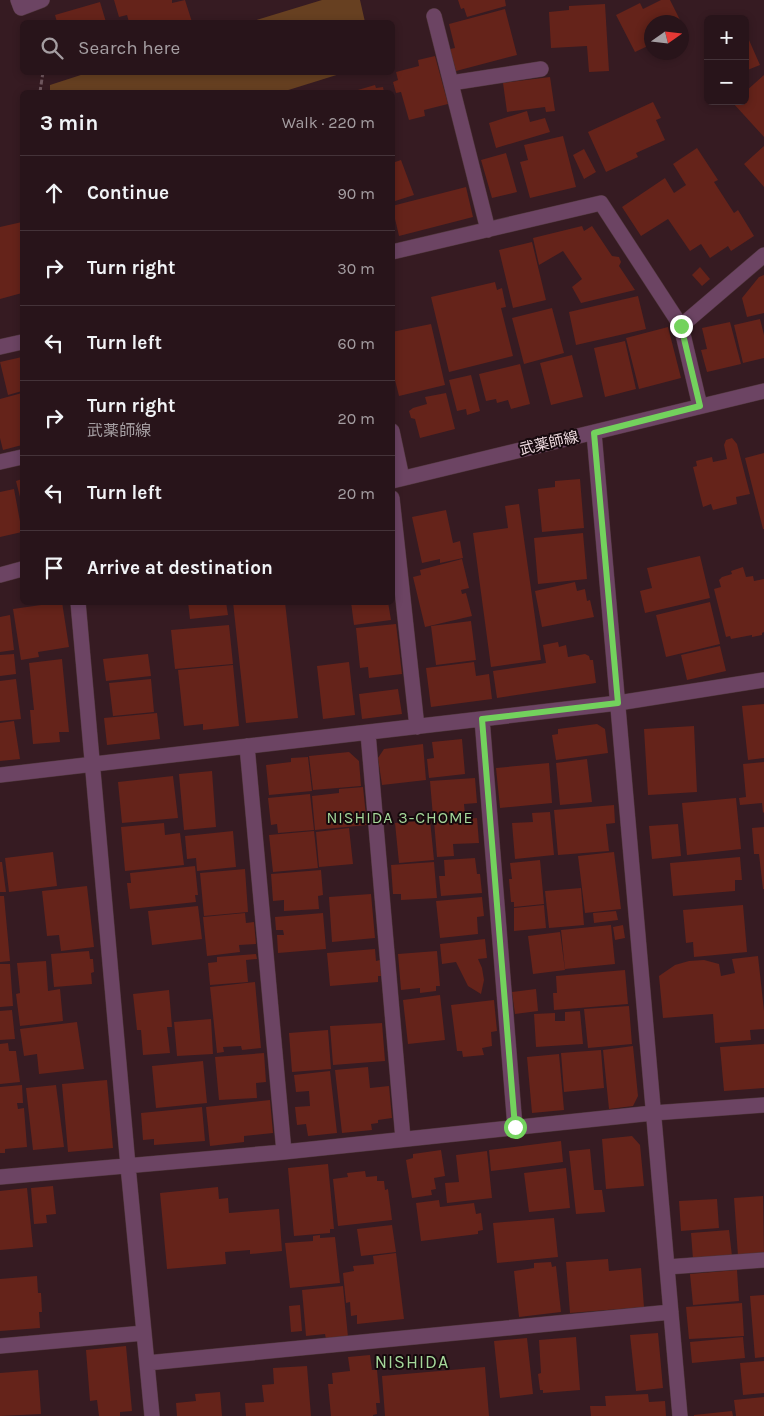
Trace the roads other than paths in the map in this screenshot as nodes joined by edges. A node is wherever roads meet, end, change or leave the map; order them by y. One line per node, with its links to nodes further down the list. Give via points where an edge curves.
1 (18, 0): 2 (street, via 21,8)
2 (42, 0)
3 (434, 16): 5 (street)
4 (541, 69): 5 (street)
5 (451, 83): 6 (street)
6 (488, 230): 7 (street); 9 (street, via 601,203)
7 (395, 251)
8 (764, 255): 9 (street)
9 (681, 326): 13 (street)
10 (20, 342): 11 (street)
11 (0, 347)
12 (764, 391): 13 (street, 武薬師線)
13 (700, 406): 14 (street, 武薬師線)
14 (594, 433): 18 (street, 武薬師線); 24 (street)
15 (20, 457): 17 (street)
16 (395, 460): 18 (street)
17 (0, 462)
18 (397, 479)
19 (395, 525): 26 (street)
20 (20, 570): 21 (street)
21 (0, 575)
22 (78, 605): 29 (street)
23 (764, 680): 24 (street)
24 (618, 703): 25 (street); 32 (street)
25 (482, 719): 26 (street); 33 (street)
26 (417, 727): 27 (street)
27 (368, 733): 28 (street); 34 (street)
28 (247, 746): 29 (street); 35 (street)
29 (91, 764): 30 (street); 36 (street)
30 (0, 775)
31 (764, 1104): 32 (street)
32 (653, 1113): 33 (street); 39 (street)
33 (515, 1127): 34 (street)
34 (403, 1139): 35 (street)
35 (284, 1152): 36 (street)
36 (128, 1166): 37 (street); 41 (street)
37 (0, 1177)
38 (764, 1260): 39 (street)
39 (667, 1268): 40 (street)
40 (671, 1312): 43 (street); 45 (street)
41 (144, 1333): 42 (street); 43 (street)
42 (0, 1346)
43 (146, 1363): 44 (street)
44 (152, 1416)
45 (680, 1416)

